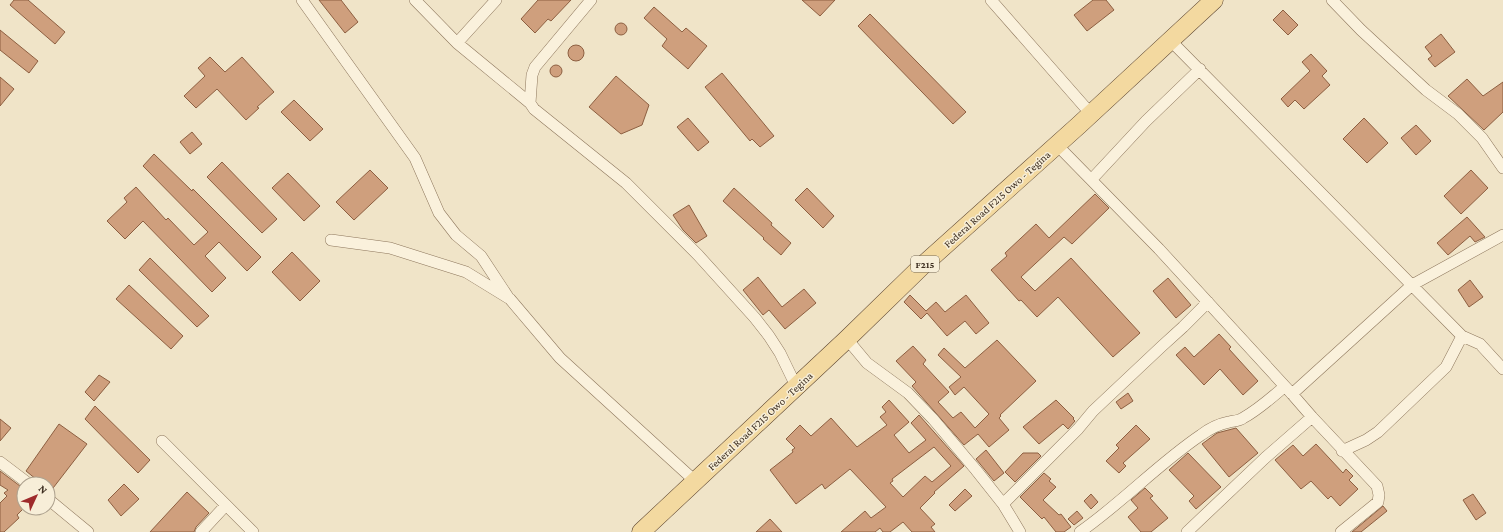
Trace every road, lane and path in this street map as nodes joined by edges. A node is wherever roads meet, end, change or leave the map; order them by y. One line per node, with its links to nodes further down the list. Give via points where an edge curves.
1 (302, 0): 19 (street, via 415,158 439,213 456,235 481,256)
2 (415, 0): 9 (street)
3 (496, 0): 9 (street)
4 (591, 0): 11 (street, via 535,67)
5 (991, 0): 12 (street)
6 (1214, 0): 8 (main road, Federal Road F215 Owo - Tegina / F215)
7 (1332, 0): 14 (street, via 1421,85 1458,114 1482,138)
8 (1170, 40): 10 (street); 12 (main road, Federal Road F215 Owo - Tegina / F215)
9 (457, 43): 11 (street)
10 (1200, 70): 15 (street, via 1146,121); 18 (street)
11 (530, 103): 24 (street, via 534,109 626,183 698,255 769,336)
12 (1091, 114): 13 (main road, Federal Road F215 Owo - Tegina / F215)
13 (1057, 145): 15 (street); 22 (main road, Federal Road F215 Owo - Tegina / F215, via 922,266)
14 (1503, 168)
15 (1092, 179): 20 (street)
16 (1503, 235): 18 (street)
17 (332, 240): 19 (street, via 390,248 466,272)
18 (1412, 285): 21 (street); 25 (street)
19 (510, 299): 31 (street, via 560,358)
20 (1208, 302): 25 (street); 32 (street, via 1093,411)
21 (1462, 336): 23 (street, via 1480,344); 28 (street, via 1446,366 1378,432)
22 (847, 339): 24 (main road, Federal Road F215 Owo - Tegina / F215); 32 (street, via 867,363 908,393 928,414)
23 (1503, 370)
24 (796, 386): 31 (main road, Federal Road F215 Owo - Tegina / F215)
25 (1288, 390): 26 (street); 40 (street, via 1243,419 1212,428 1158,467 1116,505)
26 (1312, 417): 28 (street); 41 (street)
27 (162, 441): 33 (street)
28 (1342, 451): 42 (street, via 1377,486 1379,495 1378,502)
29 (0, 462): 30 (street)
30 (18, 476)
31 (695, 481): 38 (main road, Federal Road F215 Owo - Tegina / F215)
32 (1003, 504): 39 (street)
33 (226, 505): 36 (street); 37 (street)
34 (56, 506): 35 (street)
35 (88, 532)
36 (201, 532)
37 (253, 532)
38 (641, 532)
39 (1020, 532)
40 (1080, 532)
41 (1188, 532)
42 (1342, 532)

